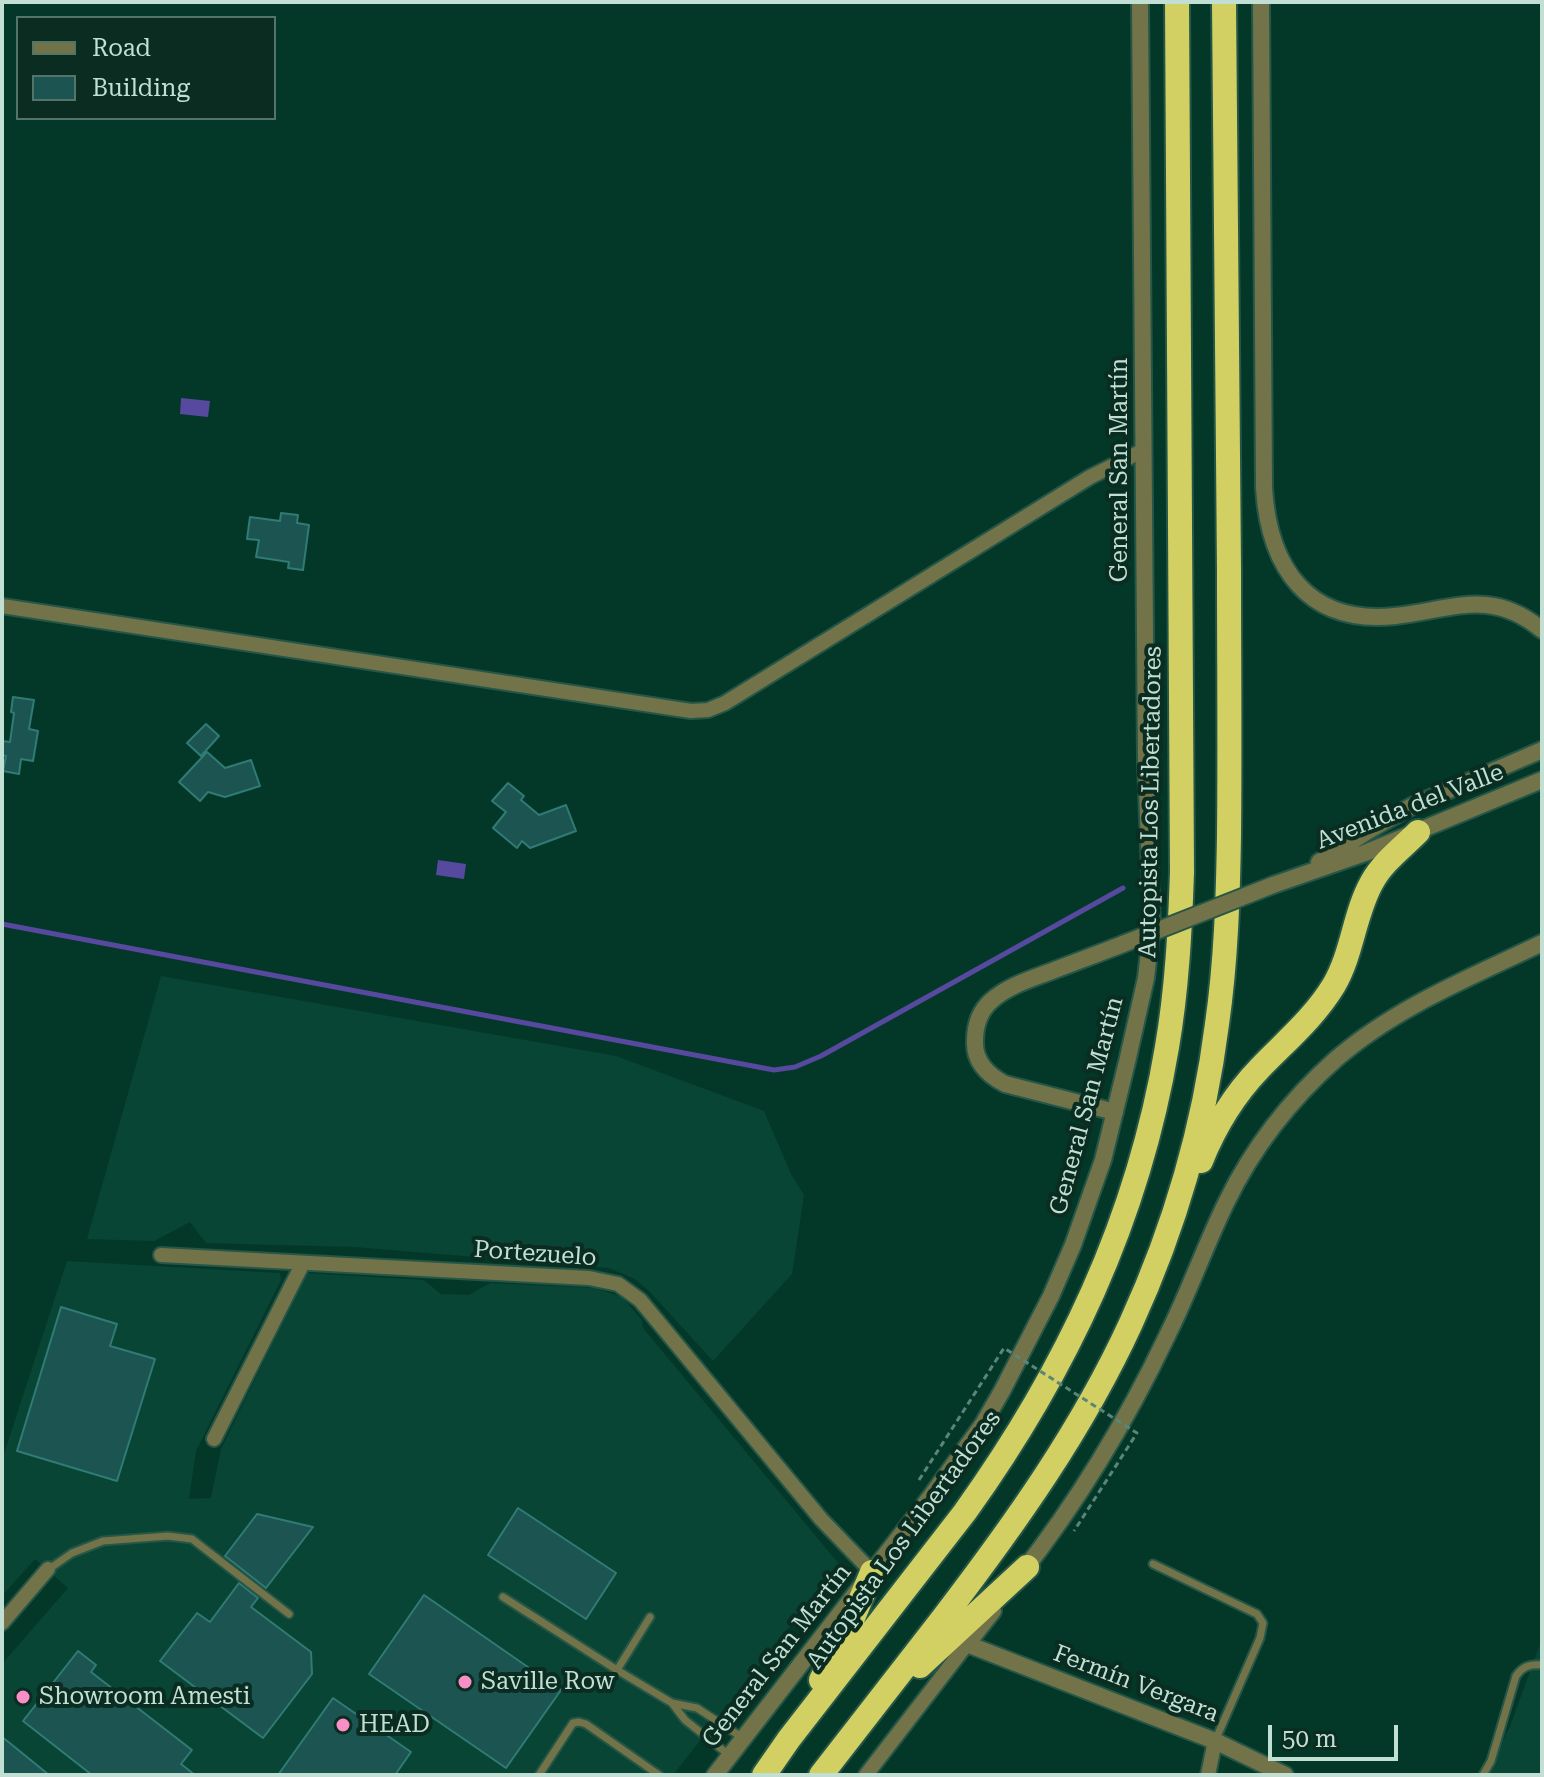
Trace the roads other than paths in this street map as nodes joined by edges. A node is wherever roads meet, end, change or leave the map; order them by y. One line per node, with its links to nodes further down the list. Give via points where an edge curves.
1 (1140, 2): 5 (street, General San Martín)
2 (1177, 2): 32 (highway, Autopista Los Libertadores, via 1182,872 1173,1005 1152,1121 1108,1260 1045,1389 965,1512)
3 (1224, 2): 14 (highway, via 1230,738 1226,929 1209,1073)
4 (1261, 2): 7 (street, via 1264,488 1276,550 1303,590 1336,610 1379,617 1485,604 1513,612)
5 (1144, 450): 6 (street, via 1090,477 708,710); 13 (street, General San Martín, via 1152,926 1146,978)
6 (2, 606)
7 (1542, 630)
8 (1542, 750): 11 (street, Avenida del Valle, via 1412,806)
9 (1542, 780): 10 (street, Avenida del Valle)
10 (1418, 832): 11 (street, Avenida del Valle); 14 (highway, via 1373,881 1342,969 1324,1000 1231,1102)
11 (1295, 877): 13 (street, Avenida del Valle, bridge, via 1008,989 983,1011 974,1046 990,1075 1005,1084)
12 (1542, 943): 19 (street, via 1376,1028 1326,1069 1279,1120 1226,1202 1169,1333 1117,1432)
13 (1115, 1112): 21 (street, General San Martín, via 1073,1245 1012,1373 960,1458)
14 (1164, 1243): 30 (highway, via 1131,1324 1075,1430 988,1559)
15 (161, 1255): 16 (street, Portezuelo)
16 (303, 1263): 17 (street); 21 (street, Portezuelo, via 589,1278 618,1284 640,1300 821,1519)
17 (214, 1439)
18 (1153, 1564): 33 (lane, via 1257,1614 1263,1623)
19 (1027, 1567): 26 (street); 30 (highway)
20 (48, 1569): 23 (lane, via 103,1541 192,1539); 25 (street)
21 (872, 1572): 31 (street, General San Martín); 32 (highway)
22 (503, 1597): 28 (lane)
23 (289, 1614)
24 (650, 1617): 28 (lane)
25 (2, 1623)
26 (967, 1644): 33 (street, Fermín Vergara); 40 (street)
27 (1542, 1665): 43 (lane, via 1522,1668 1516,1676)
28 (617, 1670): 29 (lane)
29 (672, 1703): 31 (lane, via 697,1708); 34 (lane)
30 (871, 1711): 39 (highway)
31 (743, 1738): 34 (street, General San Martín)
32 (789, 1739): 38 (highway, Autopista Los Libertadores)
33 (1215, 1741): 41 (street); 42 (street, Fermín Vergara)
34 (730, 1755): 37 (street, General San Martín)
35 (539, 1775): 36 (lane, via 573,1723 579,1722)
36 (659, 1775)
37 (715, 1775)
38 (764, 1775)
39 (821, 1775)
40 (866, 1775)
41 (1208, 1775)
42 (1285, 1775)
43 (1483, 1775)

